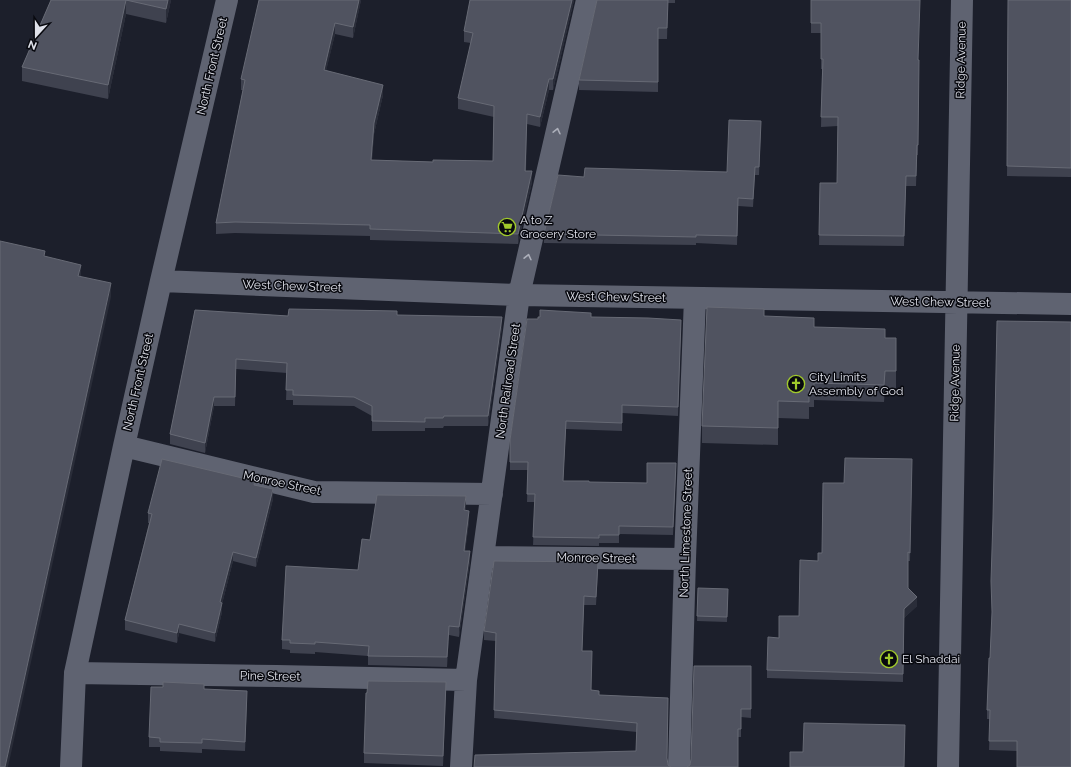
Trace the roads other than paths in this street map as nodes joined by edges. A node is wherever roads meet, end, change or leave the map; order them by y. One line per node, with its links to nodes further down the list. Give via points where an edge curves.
1 (227, 0): 4 (street, North Front Street)
2 (587, 0): 5 (street, North Railroad Street, one-way to 2)
3 (962, 0): 7 (street, Ridge Avenue)
4 (161, 281): 5 (street, West Chew Street); 9 (street, North Front Street)
5 (519, 295): 6 (street, West Chew Street); 10 (street, North Railroad Street)
6 (695, 298): 7 (street, West Chew Street); 12 (street, North Limestone Street)
7 (956, 302): 8 (street, West Chew Street); 18 (street, Ridge Avenue)
8 (1071, 304)
9 (124, 446): 10 (street, Monroe Street, via 314,492); 13 (street, North Front Street)
10 (492, 494): 11 (street, North Railroad Street)
11 (483, 557): 12 (street, Monroe Street); 14 (street, North Railroad Street)
12 (685, 559): 17 (street, North Limestone Street)
13 (74, 673): 14 (street, Pine Street); 15 (street, North Front Street)
14 (466, 680): 16 (street, North Railroad Street)
15 (71, 767)
16 (461, 767)
17 (679, 767)
18 (948, 767)

